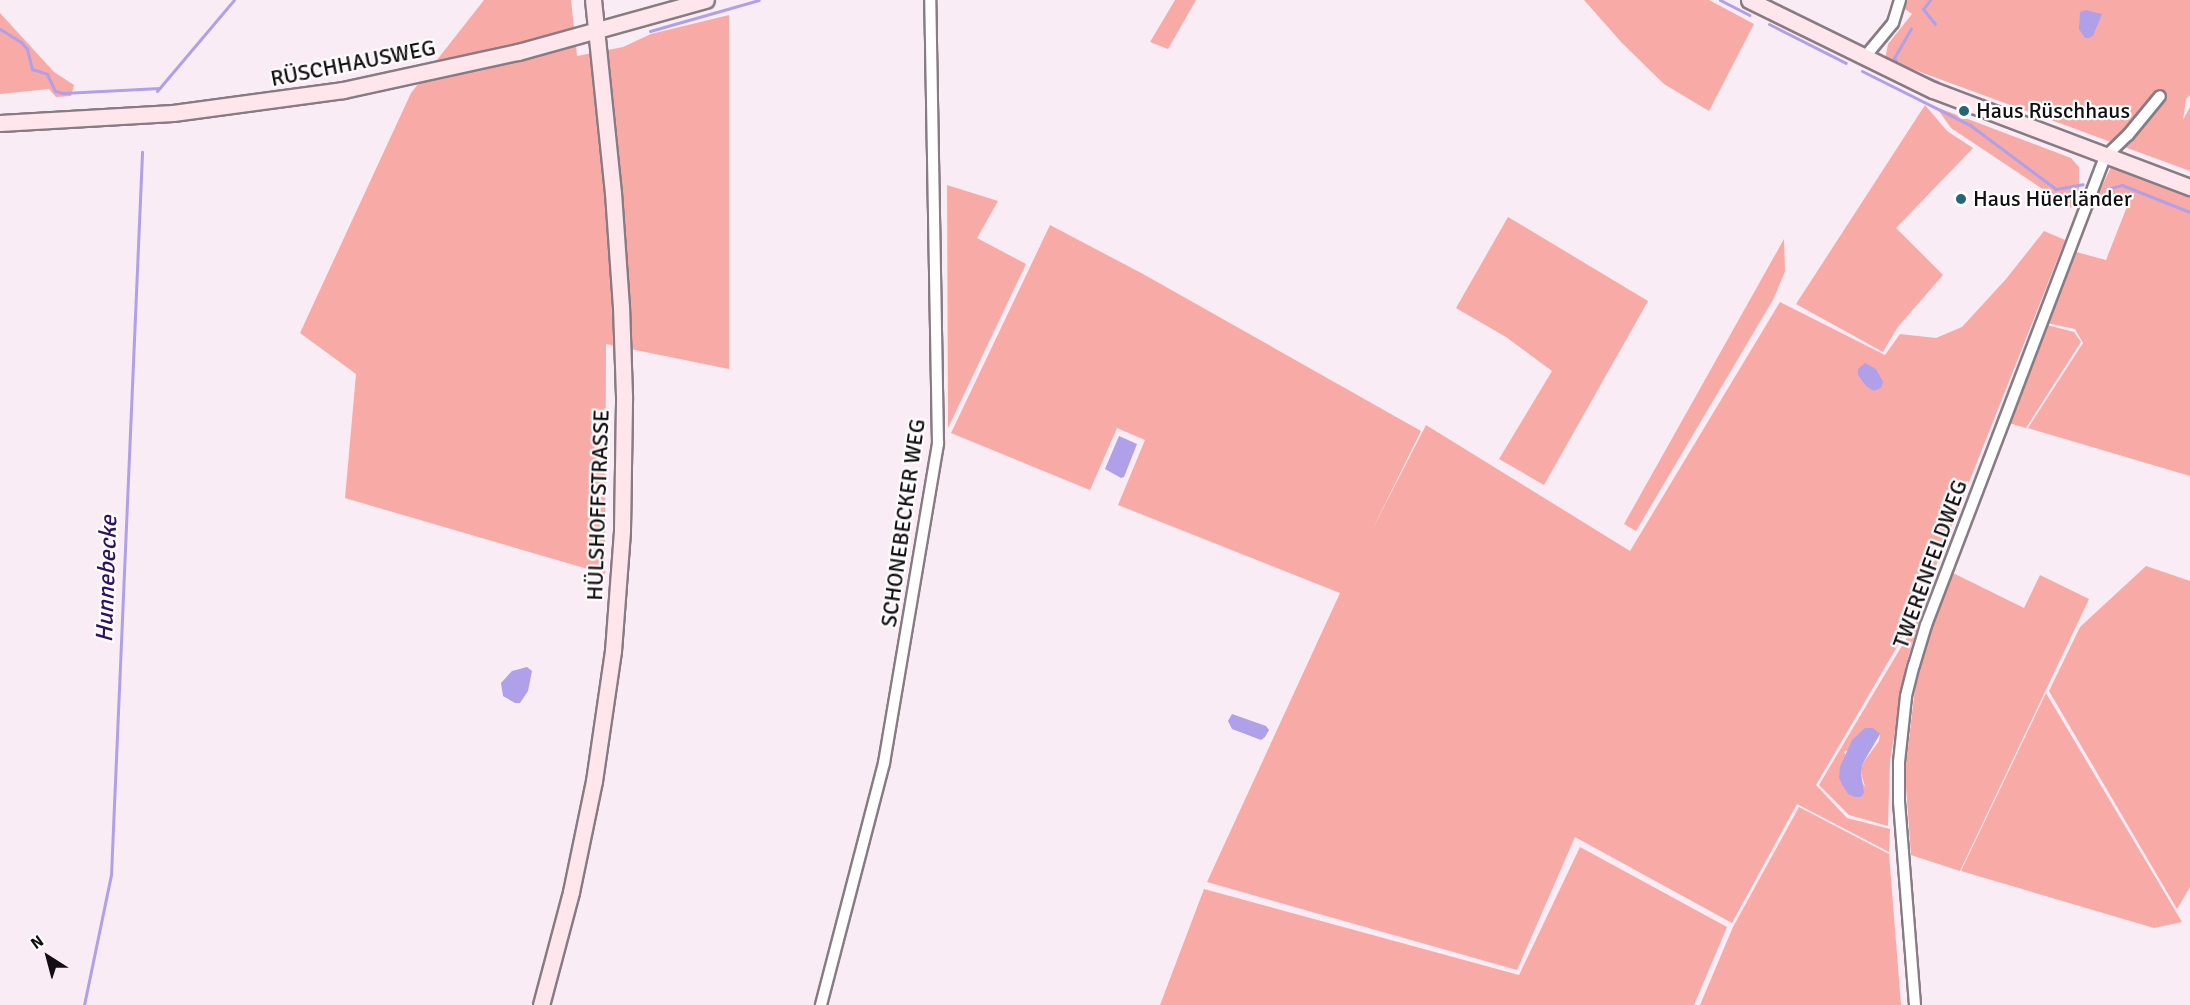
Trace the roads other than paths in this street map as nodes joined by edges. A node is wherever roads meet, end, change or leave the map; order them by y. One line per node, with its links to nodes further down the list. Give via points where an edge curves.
1 (593, 0): 6 (main road, HÜLSHOFFSTRASSE)
2 (706, 0): 6 (main road, RÜSCHHAUSWEG)
3 (930, 0): 13 (street, SCHONEBECKER WEG, via 938,444 884,763)
4 (1749, 0): 7 (main road)
5 (1900, 0): 7 (street, via 1893,22)
6 (598, 31): 9 (main road, RÜSCHHAUSWEG, via 409,76 266,102 134,117); 12 (main road, HÜLSHOFFSTRASSE, via 621,307 624,428 620,563 610,675 594,781)
7 (1864, 58): 10 (main road, via 1977,109)
8 (2160, 96): 10 (street)
9 (0, 123)
10 (2105, 157): 11 (main road); 14 (street, TWERENFELDWEG, via 1926,625 1906,696 1899,802)
11 (2190, 187)
12 (541, 1005)
13 (821, 1005)
14 (1915, 1005)

